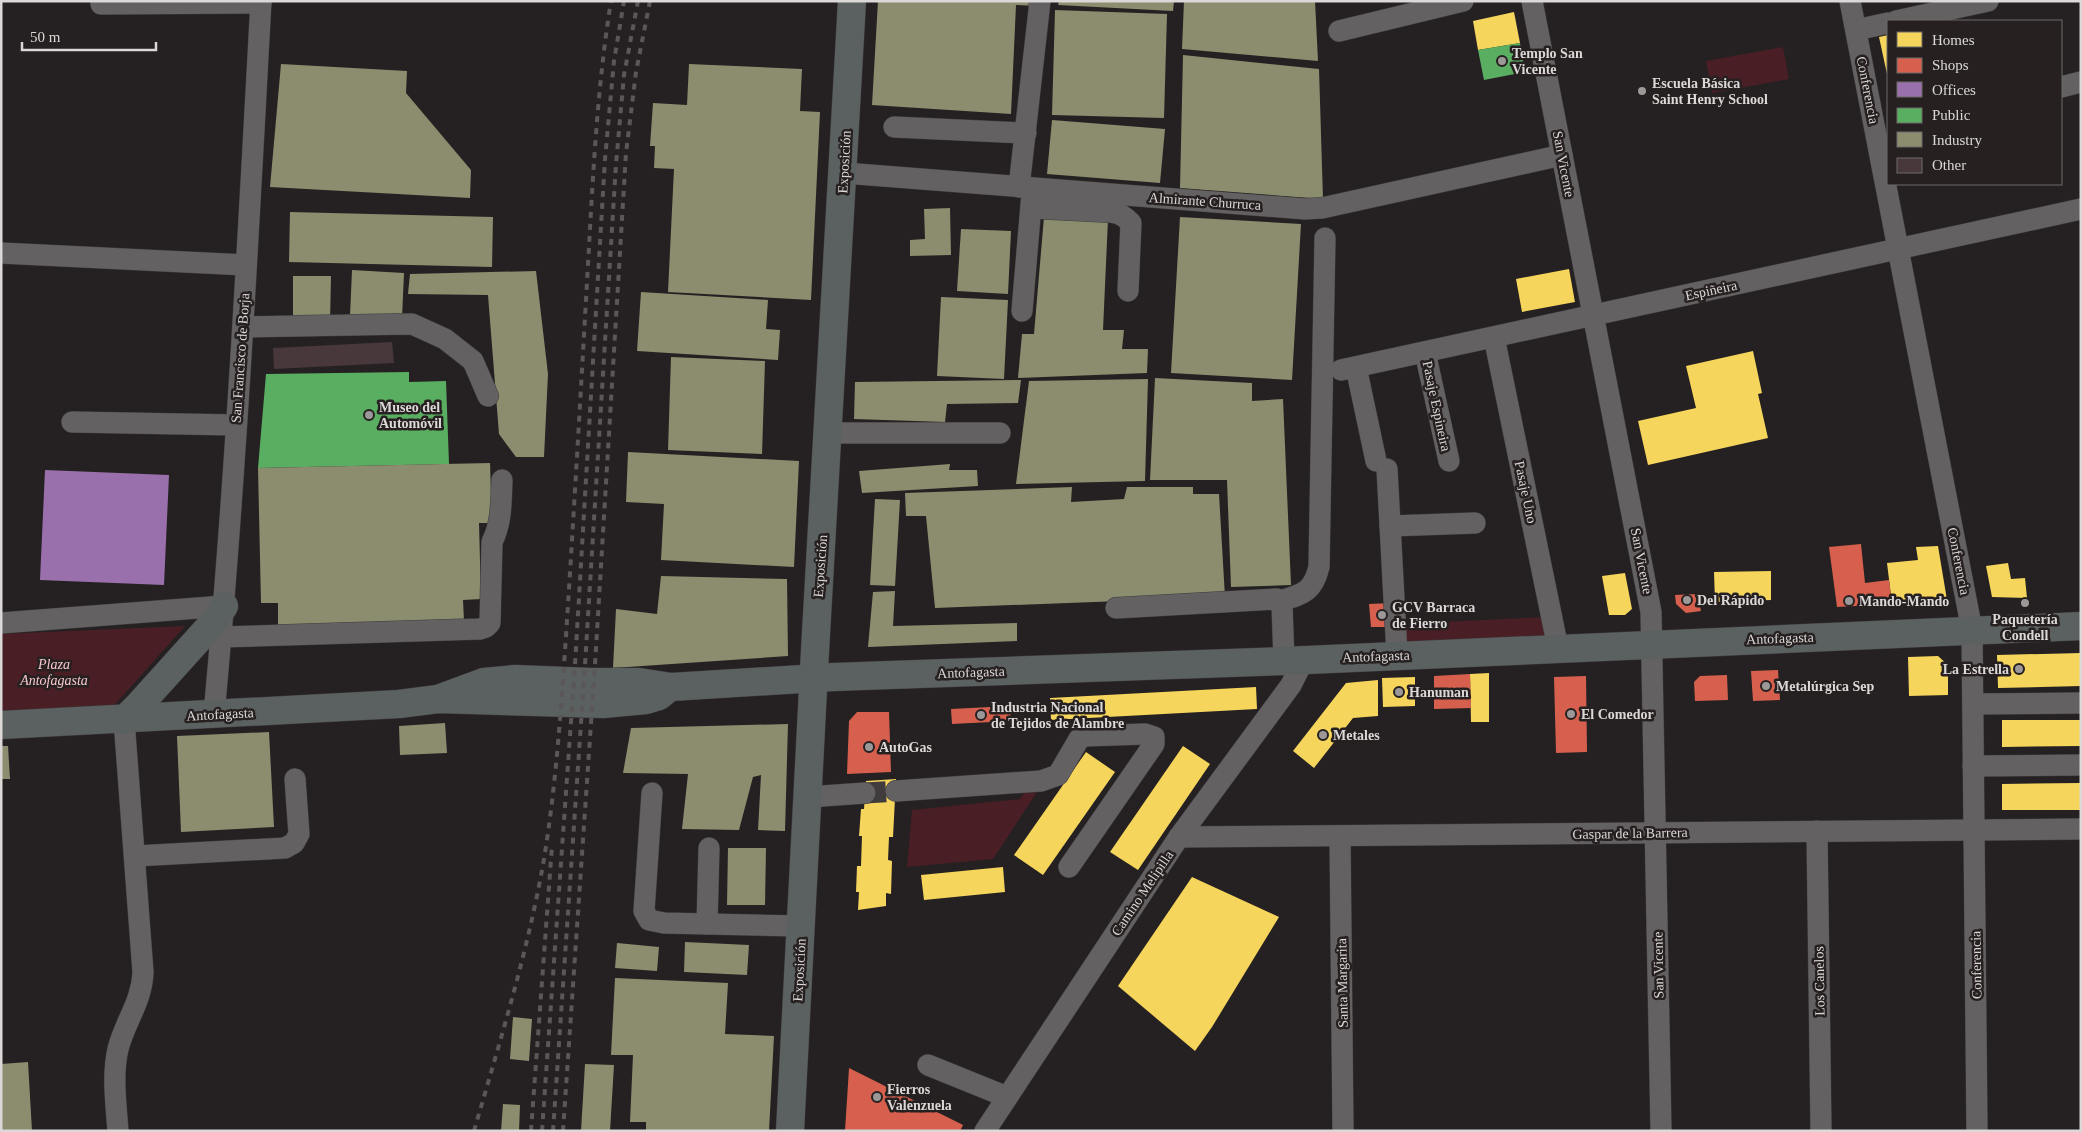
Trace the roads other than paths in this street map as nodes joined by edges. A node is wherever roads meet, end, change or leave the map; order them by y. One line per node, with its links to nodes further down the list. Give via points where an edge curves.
1 (852, 1): 20 (main road, Exposición)
2 (1040, 1): 17 (street)
3 (1463, 1): 12 (street)
4 (1532, 1): 18 (street, San Vicente)
5 (1850, 1): 11 (street, Conferencia)
6 (1988, 1): 9 (street)
7 (261, 2): 8 (street); 27 (street, San Francisco de Borja)
8 (101, 4)
9 (1901, 20)
10 (1887, 23): 11 (street)
11 (1856, 30): 15 (street, Conferencia)
12 (1339, 31)
13 (2081, 82): 14 (street)
14 (2062, 87)
15 (1881, 126): 19 (street, Conferencia)
16 (894, 127): 17 (street)
17 (1026, 133): 22 (street)
18 (1562, 155): 22 (street, Almirante Churruca, via 1322,208); 30 (street, San Vicente)
19 (1887, 169)
20 (844, 173): 22 (street, Almirante Churruca); 38 (main road, Exposición)
21 (1889, 185): 25 (street, Conferencia)
22 (1028, 194): 28 (street, via 1124,216 1131,223); 29 (street)
23 (2081, 209): 25 (street, Espiñeira)
24 (1325, 238): 43 (street, via 1319,567 1312,586 1300,595)
25 (1898, 248): 30 (street, Espiñeira); 48 (street, Conferencia)
26 (1, 253): 27 (street)
27 (246, 265): 31 (street, San Francisco de Borja)
28 (1128, 291)
29 (1022, 311)
30 (1594, 315): 32 (street, Espiñeira); 50 (street, San Vicente, via 1649,599)
31 (243, 327): 34 (street, via 412,324 445,339 474,361); 36 (street, San Francisco de Borja)
32 (1494, 337): 33 (street, Espiñeira); 51 (street, Pasaje Uno)
33 (1425, 352): 39 (street, Pasaje Espineira); 42 (street, Espiñeira, via 1348,368 1382,465)
34 (488, 396)
35 (72, 422): 36 (street)
36 (236, 425): 44 (street, San Francisco de Borja)
37 (1000, 432): 38 (street)
38 (828, 433): 54 (main road, Exposición)
39 (1449, 461)
40 (502, 480): 49 (street, via 501,514 492,542 490,622 486,627)
41 (1475, 523): 42 (street)
42 (1390, 526): 52 (street)
43 (1280, 601): 45 (street, via 1272,598); 53 (street)
44 (224, 606): 46 (street); 49 (street, San Francisco de Borja); 58 (main road, via 213,623)
45 (1116, 608)
46 (1, 623)
47 (2081, 626): 48 (main road, Antofagasta)
48 (1972, 630): 50 (main road, Antofagasta); 56 (street, Conferencia)
49 (221, 637): 57 (street, San Francisco de Borja)
50 (1652, 643): 51 (main road, Antofagasta); 70 (street, San Vicente)
51 (1558, 648): 52 (main road, Antofagasta)
52 (1397, 656): 53 (main road, Antofagasta)
53 (1294, 660): 54 (main road, Antofagasta); 72 (street, Camino Melipilla, via 1290,685)
54 (814, 678): 57 (main road, Antofagasta, via 670,687 659,696 646,700 603,704 438,699); 66 (main road, Exposición)
55 (2081, 703): 56 (street)
56 (1973, 704): 61 (street, Conferencia)
57 (214, 714): 58 (main road, Antofagasta)
58 (124, 720): 59 (main road, Antofagasta); 74 (street)
59 (1, 725)
60 (2081, 765): 61 (street)
61 (1973, 766): 68 (street, Conferencia)
62 (295, 779): 74 (street, via 299,834 294,843 285,848)
63 (896, 791): 75 (street, via 1041,781 1058,775 1079,739 1085,736 1145,734 1154,737 1154,744)
64 (652, 793): 76 (street, via 644,911 649,920)
65 (865, 794): 66 (street)
66 (808, 797): 77 (main road, Exposición)
67 (2081, 829): 68 (street, Gaspar de la Barrera)
68 (1974, 830): 69 (street, Gaspar de la Barrera); 86 (street, Conferencia)
69 (1817, 832): 70 (street, Gaspar de la Barrera); 85 (street, Los Canelos)
70 (1655, 833): 71 (street, Gaspar de la Barrera); 84 (street, San Vicente)
71 (1340, 836): 72 (street, Gaspar de la Barrera); 83 (street, Santa Margarita)
72 (1179, 837): 79 (street, Camino Melipilla)
73 (709, 848): 76 (street)
74 (135, 856): 80 (street, via 143,987 118,1049)
75 (1069, 867)
76 (707, 924): 77 (street)
77 (801, 926): 81 (main road, Exposición)
78 (928, 1065): 79 (street)
79 (1007, 1097): 82 (street, Camino Melipilla)
80 (118, 1131)
81 (790, 1131)
82 (985, 1131)
83 (1344, 1131)
84 (1661, 1131)
85 (1821, 1131)
86 (1977, 1131)

